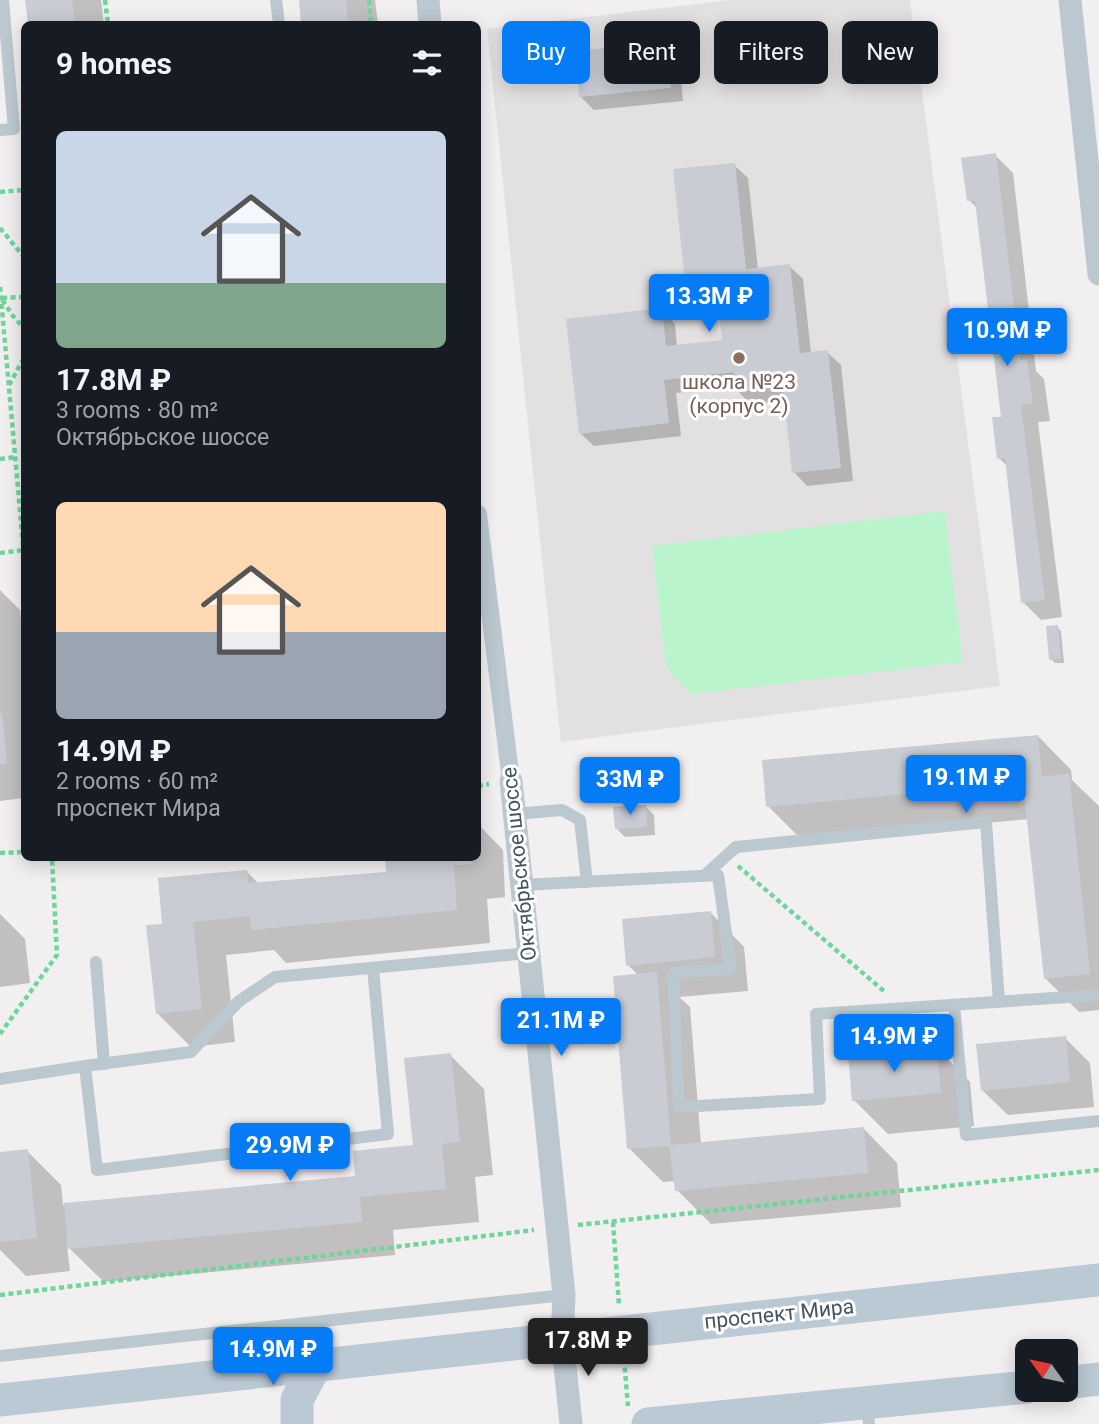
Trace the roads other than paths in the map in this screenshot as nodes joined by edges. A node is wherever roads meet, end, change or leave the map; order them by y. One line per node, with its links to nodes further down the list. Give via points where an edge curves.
1 (3, 0): 7 (lane, via 14,128)
2 (276, 0): 5 (lane)
3 (428, 0): 6 (street)
4 (1070, 0): 8 (street)
5 (279, 21)
6 (430, 21)
7 (0, 130)
8 (1099, 274)
9 (481, 538): 10 (street, Октябрьское шоссе)
10 (511, 781): 11 (street, Октябрьское шоссе)
11 (514, 814): 13 (lane, via 562,810 580,820); 14 (street, Октябрьское шоссе)
12 (704, 876): 13 (lane); 19 (lane, via 736,847 986,822); 20 (lane, via 718,875 731,969 673,973 679,1107 820,1099 816,1014)
13 (587, 882): 14 (lane)
14 (522, 885): 15 (street, Октябрьское шоссе)
15 (529, 953): 17 (lane); 26 (street, Октябрьское шоссе)
16 (96, 962): 21 (lane)
17 (373, 968): 21 (lane, via 275,977 239,1001 191,1052); 22 (lane, via 388,1134 97,1170)
18 (1099, 995): 19 (lane)
19 (999, 1002): 20 (lane)
20 (954, 1005): 24 (lane, via 966,1135)
21 (104, 1064): 22 (lane)
22 (85, 1066): 23 (lane)
23 (0, 1079)
24 (1099, 1121)
25 (1099, 1280): 27 (main road, проспект Мира)
26 (564, 1295): 27 (street, Октябрьское шоссе); 28 (lane)
27 (562, 1337): 29 (main road, проспект Мира); 36 (street, Октябрьское шоссе)
28 (0, 1356)
29 (316, 1364): 33 (main road, проспект Мира); 35 (main road, via 297,1400)
30 (1099, 1379): 31 (main road)
31 (1078, 1382)
32 (1015, 1389): 34 (main road)
33 (0, 1400)
34 (868, 1413): 37 (main road)
35 (297, 1424)
36 (571, 1424)
37 (648, 1424)

